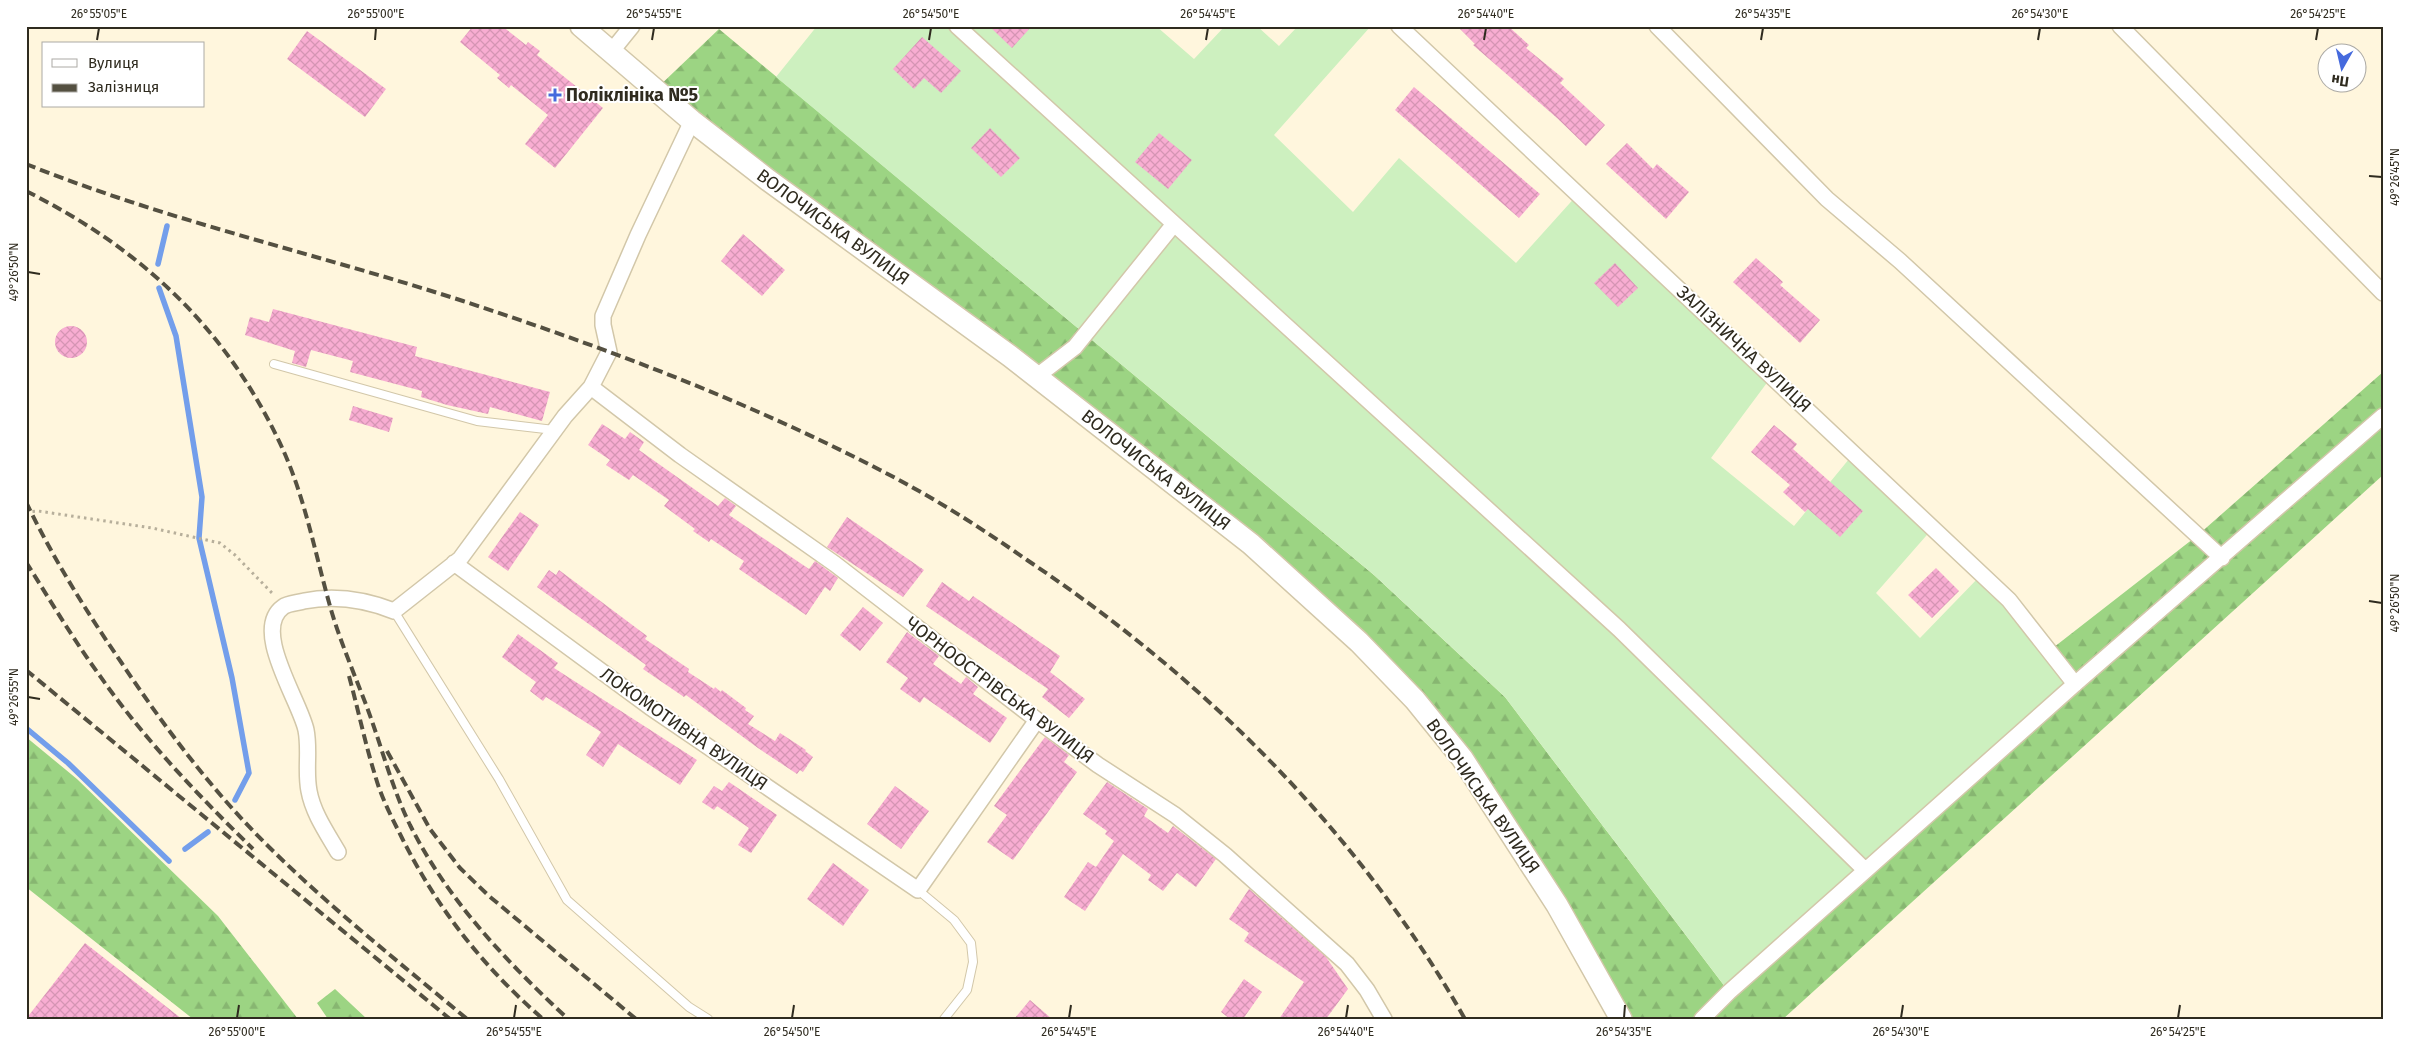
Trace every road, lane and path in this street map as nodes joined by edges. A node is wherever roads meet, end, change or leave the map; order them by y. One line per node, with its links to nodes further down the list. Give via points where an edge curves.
1 (581, 26): 7 (main road, ВОЛОЧИСЬКА ВУЛИЦЯ)
2 (632, 26): 7 (street)
3 (957, 26): 9 (street)
4 (1399, 26): 21 (street, ЗАЛІЗНИЧНА ВУЛИЦЯ, via 2009,600)
5 (1657, 26): 17 (street, via 1827,199 1900,261)
6 (2120, 26): 10 (street)
7 (611, 52): 8 (main road, ВОЛОЧИСЬКА ВУЛИЦЯ)
8 (692, 121): 12 (main road, ВОЛОЧИСЬКА ВУЛИЦЯ); 13 (street, via 604,316 609,352)
9 (1174, 224): 12 (street, via 1075,347); 24 (street, via 1619,629)
10 (2383, 293)
11 (274, 364): 15 (lane, via 477,421)
12 (1036, 377): 29 (main road, ВОЛОЧИСЬКА ВУЛИЦЯ, via 1251,544 1359,642 1415,700 1462,758 1504,822 1557,905)
13 (591, 386): 15 (street); 22 (street, ЧОРНООСТРІВСЬКА ВУЛИЦЯ, via 680,455 835,564)
14 (2383, 416): 17 (street)
15 (554, 430): 18 (street)
16 (26, 512): 19 (path, via 38,511 152,528 220,543)
17 (2222, 558): 21 (street)
18 (454, 563): 20 (street); 25 (street, ЛОКОМОТИВНА ВУЛИЦЯ, via 650,707)
19 (284, 606): 20 (street, via 328,598 379,605); 23 (street, via 272,625 273,648 306,730 309,791 315,811)
20 (394, 611): 26 (lane, via 499,779 567,900 689,1007)
21 (2075, 684): 24 (street)
22 (1037, 720): 25 (street); 28 (street, ЧОРНООСТРІВСЬКА ВУЛИЦЯ, via 1175,815 1225,856 1347,964)
23 (338, 852)
24 (1866, 870): 30 (street)
25 (918, 890): 27 (lane, via 954,920 971,943 973,962 968,990)
26 (708, 1019)
27 (944, 1019)
28 (1384, 1019)
29 (1621, 1019)
30 (1702, 1019)

